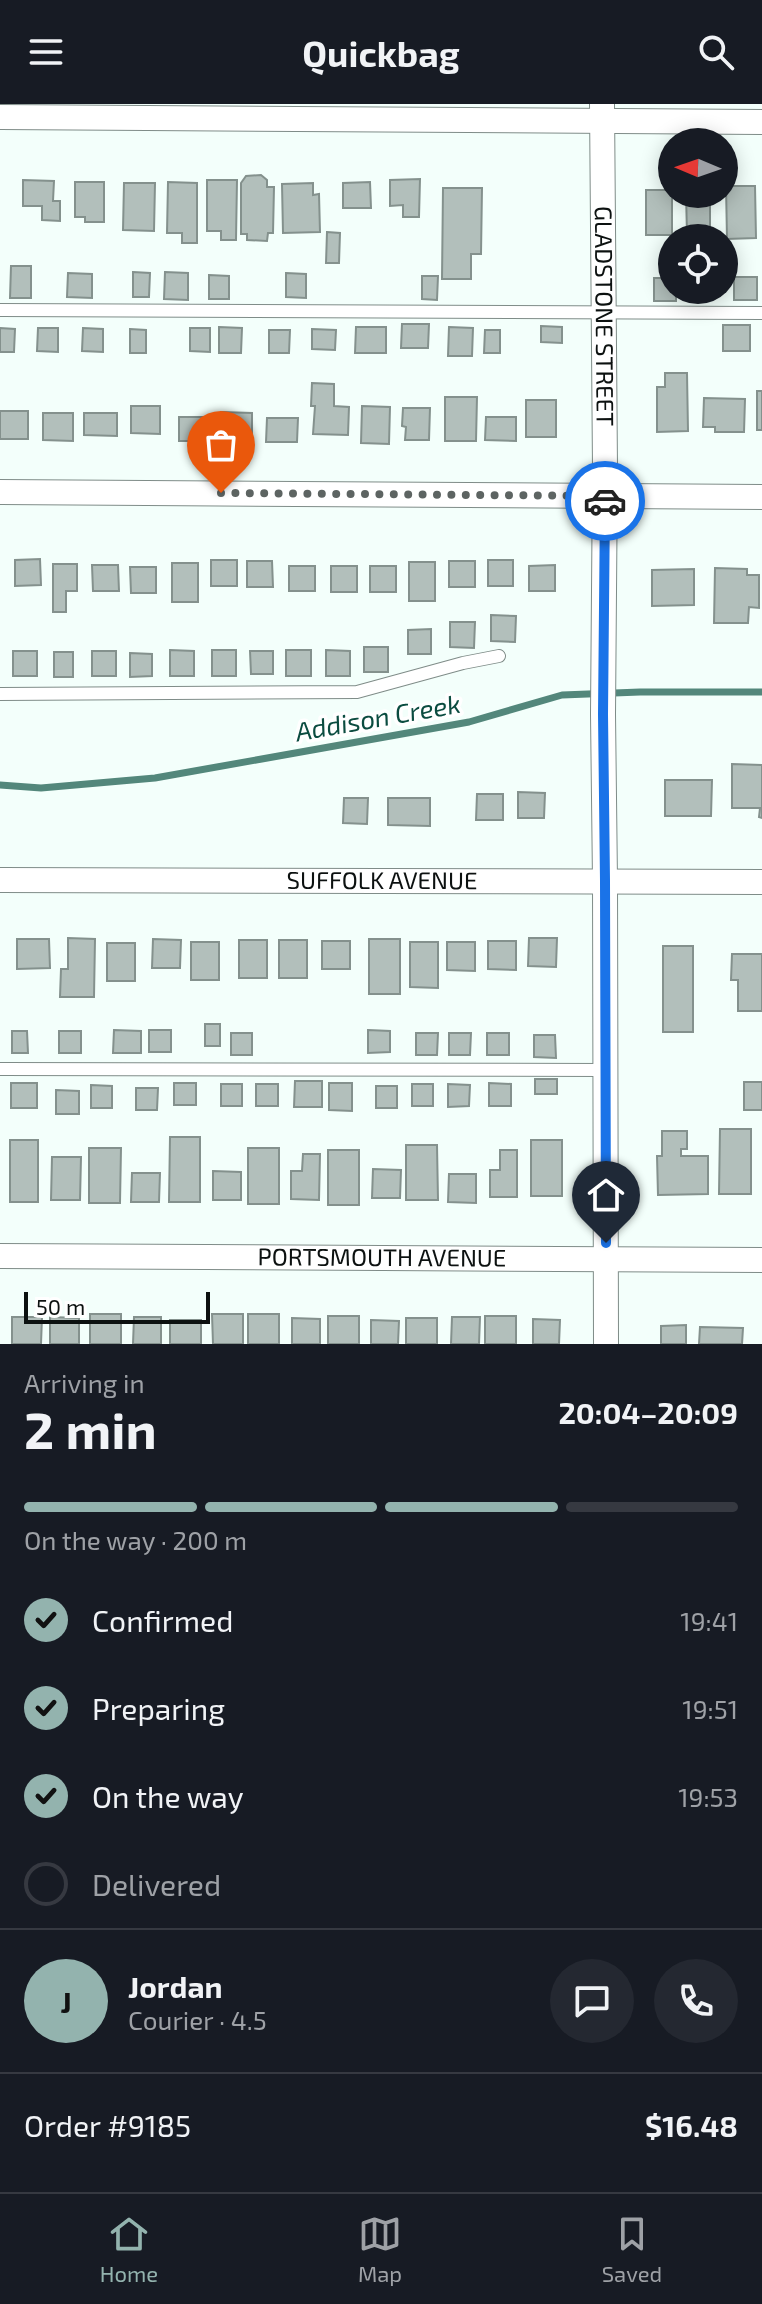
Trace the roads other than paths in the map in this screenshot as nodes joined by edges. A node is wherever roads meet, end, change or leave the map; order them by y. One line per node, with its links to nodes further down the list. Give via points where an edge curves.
1 (602, 113): 2 (street); 3 (street); 5 (street, GLADSTONE STREET)
2 (0, 117)
3 (762, 122)
4 (0, 310): 5 (lane)
5 (604, 313): 6 (lane); 8 (street, GLADSTONE STREET)
6 (762, 313)
7 (0, 492): 8 (street)
8 (605, 496): 9 (street); 13 (street, GLADSTONE STREET)
9 (762, 497)
10 (499, 656): 11 (lane, via 357,692)
11 (0, 694)
12 (0, 880): 13 (street, SUFFOLK AVENUE)
13 (605, 881): 14 (street, SUFFOLK AVENUE); 16 (street, GLADSTONE STREET)
14 (762, 882)
15 (0, 1069): 16 (lane)
16 (606, 1070): 18 (street, GLADSTONE STREET)
17 (0, 1256): 18 (street, PORTSMOUTH AVENUE)
18 (606, 1259): 19 (street, PORTSMOUTH AVENUE); 20 (street, GLADSTONE STREET)
19 (762, 1260)
20 (606, 1344)

